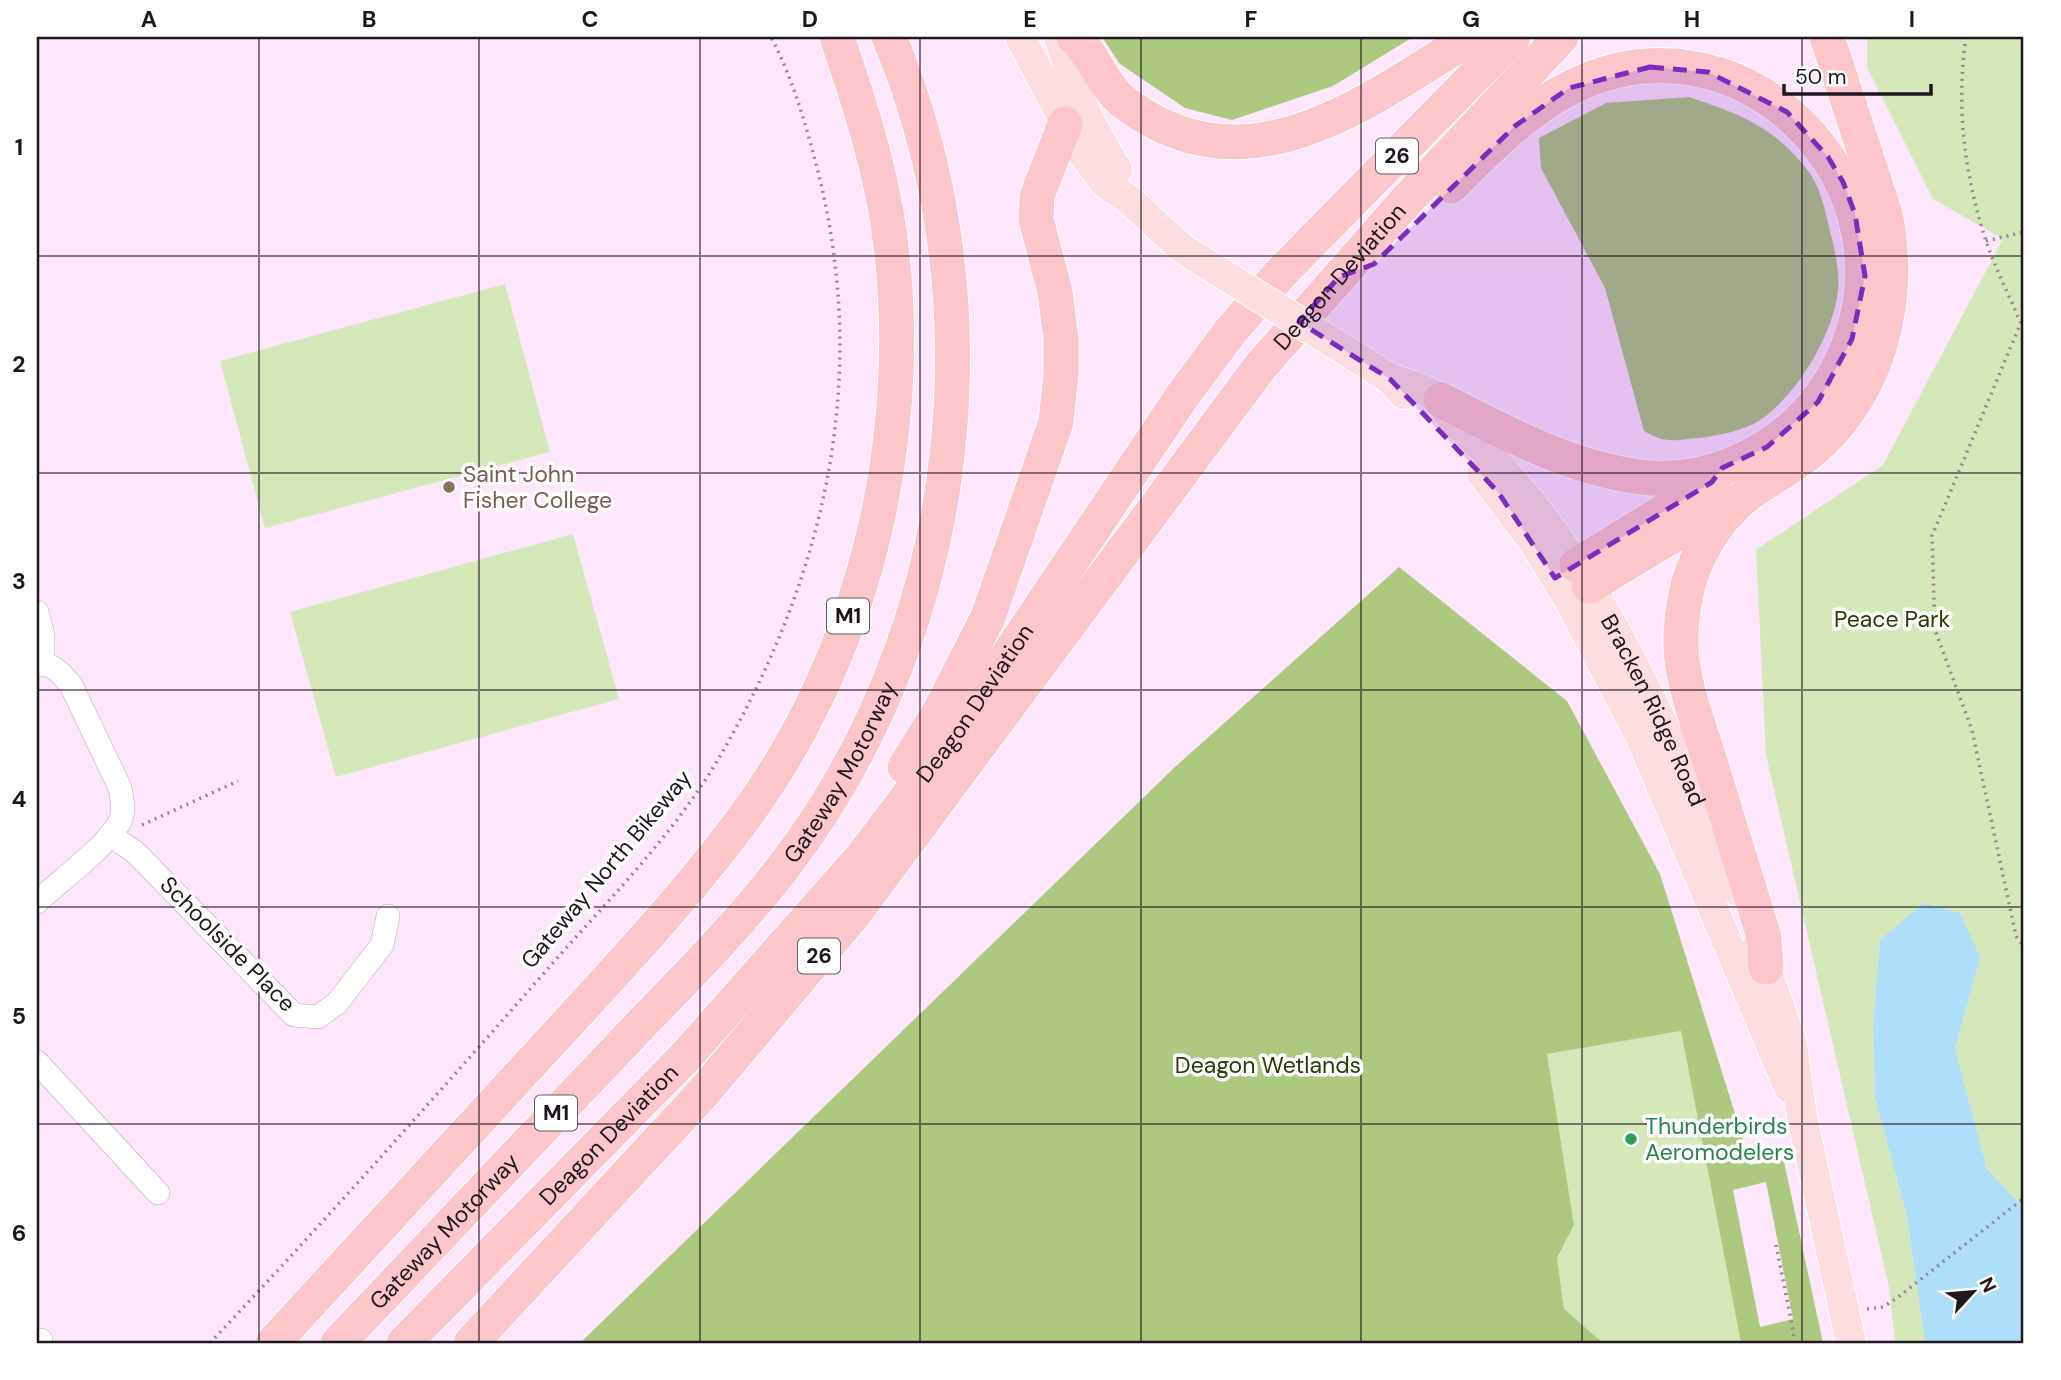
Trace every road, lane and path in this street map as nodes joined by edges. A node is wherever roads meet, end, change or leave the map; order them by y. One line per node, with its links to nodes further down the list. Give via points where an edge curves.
1 (771, 37): 39 (path, Gateway North Bikeway, via 805,123 823,188 835,255 840,373 825,499 808,565 771,662 722,754 682,811 445,1085)
2 (837, 37): 40 (highway, M1, via 869,130 885,208 895,287 896,375 890,445 876,521 860,584 832,661 752,805 693,882)
3 (889, 37): 41 (highway, Gateway Motorway / M1, via 930,164 946,245 953,346 950,437 940,517 915,610 883,695 839,785 772,881)
4 (1020, 37): 12 (main road, Bracken Ridge Road)
5 (1059, 37): 13 (main road, Bracken Ridge Road, via 1085,113)
6 (1074, 37): 7 (highway, via 1125,103 1159,124 1226,142 1290,135 1326,123)
7 (1471, 37)
8 (1513, 37): 28 (highway, Deagon Deviation / 26, via 1279,275 1230,332 953,739)
9 (1561, 37): 16 (highway, Deagon Deviation / 26)
10 (1826, 37): 22 (highway, via 1885,214 1892,279 1887,321 1873,366 1834,427 1808,454)
11 (1966, 37): 15 (path, via 1960,108 1970,187)
12 (1065, 124): 13 (main road, Bracken Ridge Road, via 1105,183); 28 (highway, via 1037,196 1036,219 1055,292 1061,339 1056,422 988,617 940,711 870,818)
13 (1129, 200): 19 (main road, Bracken Ridge Road, bridge, via 1166,235 1221,274)
14 (2024, 232): 15 (path)
15 (1986, 241): 18 (path)
16 (1339, 277): 21 (highway, via 1374,264 1515,126 1569,88 1620,71 1650,67 1708,72 1745,87 1787,112 1828,157 1855,214 1865,276 1852,339 1818,402 1767,447); 43 (highway, Deagon Deviation / 26, via 1236,398 853,915 703,1093)
17 (2024, 315): 18 (path)
18 (2020, 322): 31 (path, via 1932,536 1936,630 1972,730 2016,936)
19 (1390, 379): 20 (main road, Bracken Ridge Road); 23 (main road, Bracken Ridge Road, via 1498,492)
20 (1441, 400): 21 (highway, via 1561,456 1607,471 1670,478); 23 (main road, Bracken Ridge Road, via 1448,415 1539,510)
21 (1722, 468): 23 (highway, via 1712,482)
22 (1732, 509): 23 (highway, via 1714,510); 32 (highway, via 1691,575 1681,646 1701,734 1764,937)
23 (1572, 582): 32 (main road, Bracken Ridge Road, via 1658,716); 34 (main road, Bracken Ridge Road, via 1674,809)
24 (37, 612): 25 (street, via 43,635)
25 (40, 664): 27 (street, via 59,671 71,685 120,788 121,820)
26 (238, 781): 27 (path, via 157,820)
27 (110, 835): 29 (street); 30 (street, Schoolside Place, via 135,852 294,1015 318,1017 337,1003 382,946)
28 (862, 857): 42 (highway, Deagon Deviation / 26, via 686,1056)
29 (37, 902)
30 (388, 916)
31 (2024, 947)
32 (1766, 967): 34 (main road, Bracken Ridge Road, via 1792,1044)
33 (37, 1062): 35 (street)
34 (1802, 1117): 45 (main road, Bracken Ridge Road)
35 (158, 1193)
36 (2024, 1198): 38 (path, via 1898,1298 1883,1307 1866,1309)
37 (1776, 1245): 44 (path, via 1794,1334)
38 (1864, 1297)
39 (210, 1343)
40 (273, 1343)
41 (338, 1343)
42 (404, 1343)
43 (471, 1343)
44 (1791, 1343)
45 (1851, 1343)

